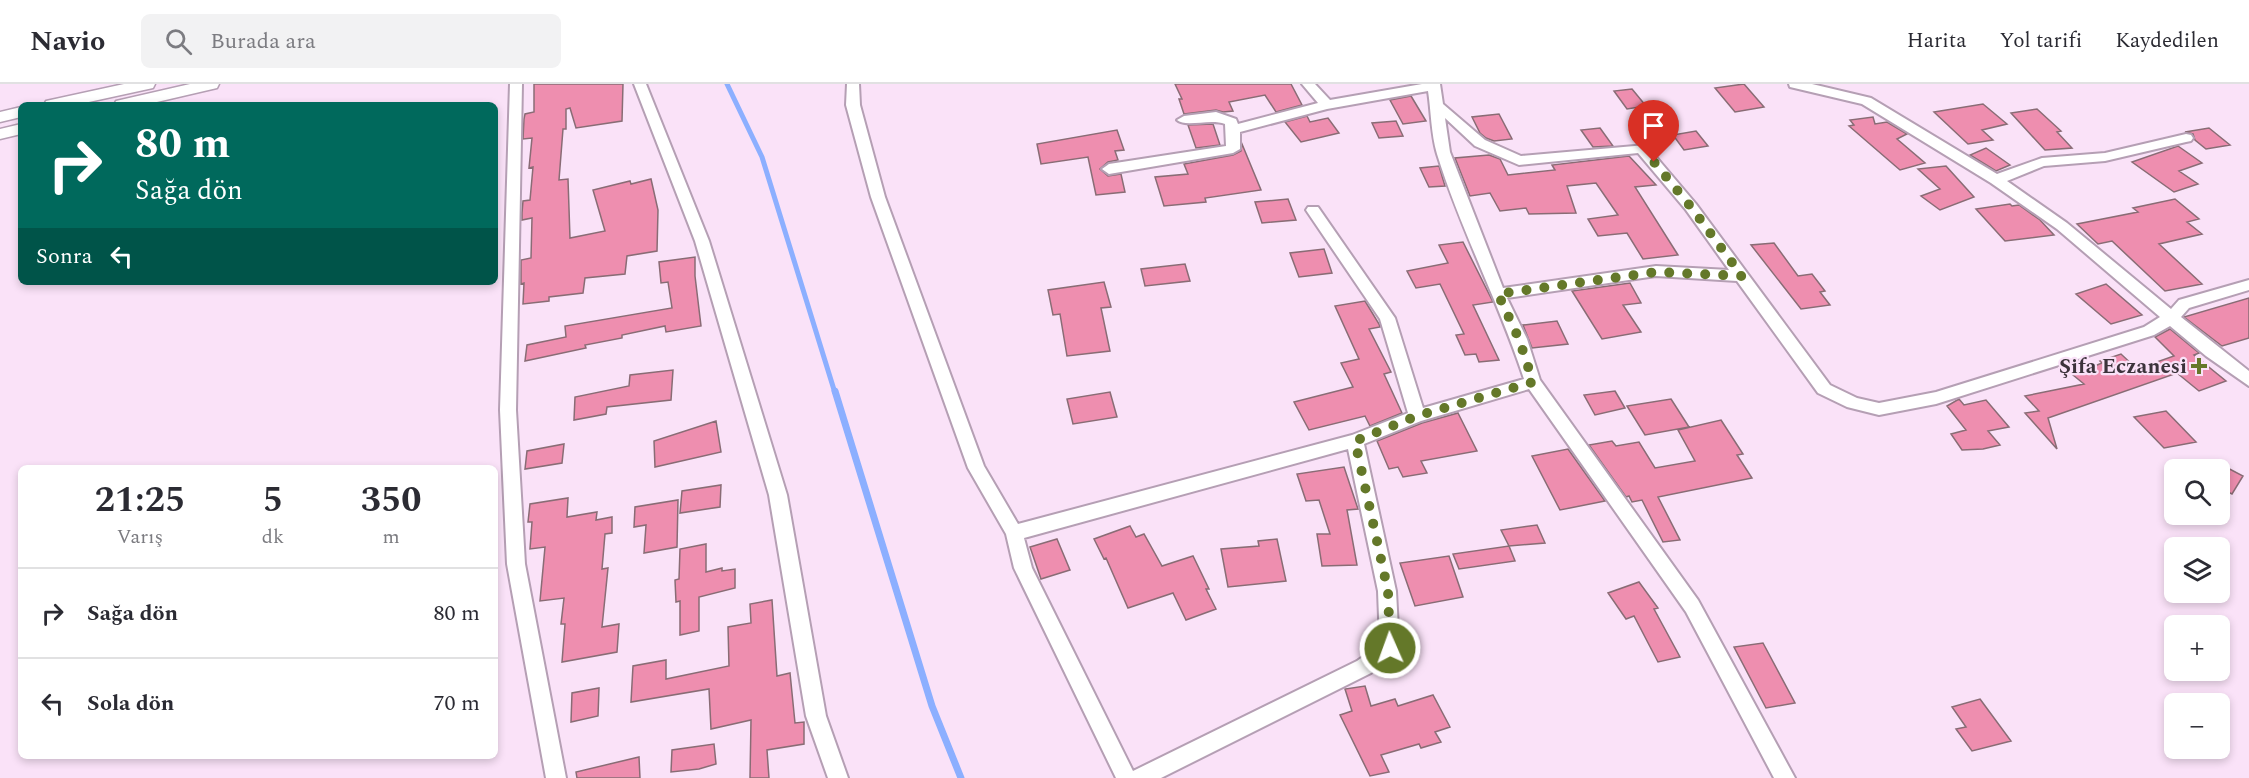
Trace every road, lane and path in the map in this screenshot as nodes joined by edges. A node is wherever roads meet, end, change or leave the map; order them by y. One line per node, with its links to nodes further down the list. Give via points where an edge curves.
1 (147, 84): 11 (street)
2 (211, 84): 12 (street)
3 (516, 84): 34 (street, via 508,410 516,564)
4 (640, 84): 35 (street, via 702,241 778,495 816,716)
5 (853, 84): 33 (street, via 853,105 890,231 976,468)
6 (1308, 84): 14 (street)
7 (1795, 84): 10 (street)
8 (1863, 84): 10 (street)
9 (1433, 85): 13 (street); 14 (street)
10 (1866, 101): 23 (street)
11 (66, 102)
12 (135, 102)
13 (1435, 104): 25 (street, via 1480,143 1519,161 1641,148); 27 (street, via 1443,152)
14 (1327, 105): 19 (street)
15 (18, 113): 16 (street)
16 (0, 117)
17 (1184, 120): 19 (street, via 1216,116 1231,122)
18 (18, 130): 20 (street)
19 (1233, 130): 22 (street, via 1233,149)
20 (0, 134)
21 (2186, 138): 23 (street, via 2105,157 2042,162)
22 (1109, 169)
23 (1996, 180): 28 (street, via 2062,226)
24 (1313, 210): 31 (street, via 1387,318)
25 (1742, 276): 27 (street, via 1656,272); 28 (street, via 1824,389 1852,403 1880,408 1936,398 2150,331)
26 (2249, 285): 28 (street, via 2184,304)
27 (1498, 294): 30 (street)
28 (2172, 318): 29 (street)
29 (2249, 380)
30 (1533, 382): 31 (street); 38 (street, via 1692,606)
31 (1417, 416): 32 (street)
32 (1355, 441): 33 (street); 37 (street, via 1388,591 1390,648 1364,667)
33 (1014, 533): 36 (street, via 1023,568)
34 (556, 778)
35 (838, 778)
36 (1126, 778)
37 (1140, 778)
38 (1785, 778)

